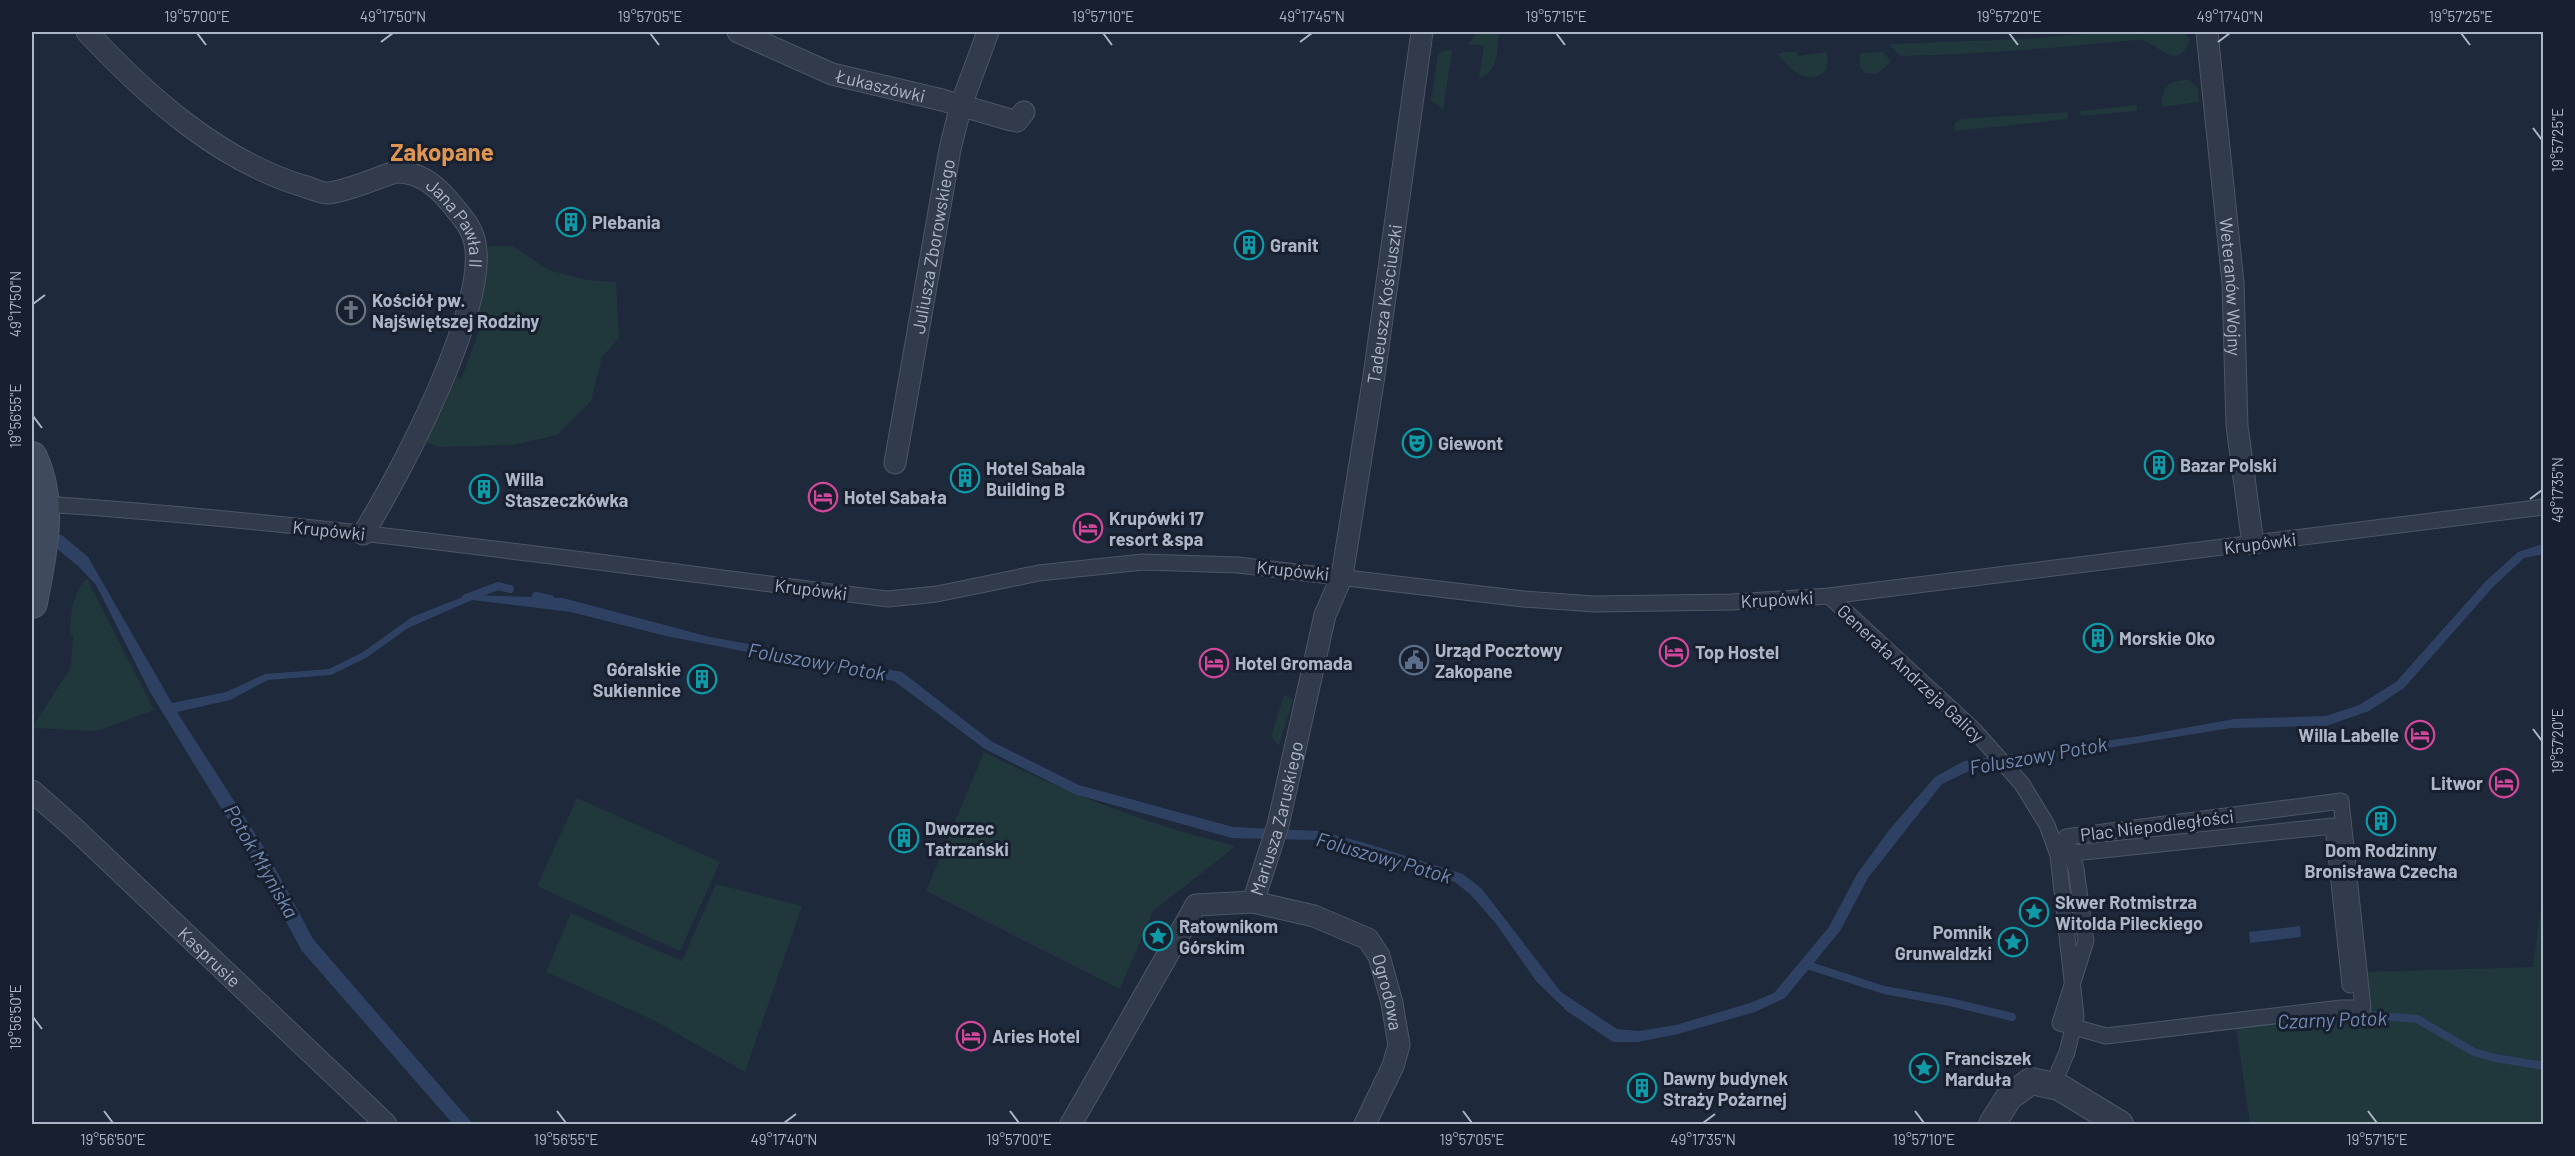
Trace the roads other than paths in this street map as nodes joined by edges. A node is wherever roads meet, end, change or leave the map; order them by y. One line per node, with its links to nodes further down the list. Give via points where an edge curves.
1 (87, 32): 12 (street, Jana Pawła II, via 134,81 193,129 283,180 328,194 406,172 423,178 441,192 470,227 476,262 459,341 396,477)
2 (738, 32): 6 (street, Łukaszówki, via 832,74)
3 (988, 32): 6 (street, Juliusza Zborowskiego)
4 (1422, 32): 14 (street, Tadeusza Kościuszki)
5 (2207, 32): 13 (street, Weteranów Wojny, via 2233,283 2237,426)
6 (961, 105): 7 (street, Łukaszówki, via 1017,121); 9 (street, Juliusza Zborowskiego, via 939,198)
7 (1024, 112)
8 (32, 457): 11 (main road)
9 (895, 464)
10 (2544, 507): 13 (street, Krupówki)
11 (45, 512): 12 (street, Krupówki, via 127,510); 16 (main road)
12 (363, 534): 14 (street, Krupówki, via 888,599 937,594 1039,573 1143,562 1238,564)
13 (2253, 544): 15 (street, Krupówki)
14 (1342, 576): 15 (street, Krupówki, via 1594,604); 19 (street, Mariusza Zaruskiego, via 1325,615 1278,825)
15 (1829, 596): 18 (street, Generała Andrzeja Galicy, via 1992,748 2037,807)
16 (32, 603)
17 (32, 791): 23 (street, Kasprusie)
18 (2065, 854): 20 (street, via 2333,826); 21 (street, Generała Andrzeja Galicy); 21 (street, Plac Niepodległości, via 2066,837 2073,835 2341,801 2363,1008 2106,1036)
19 (1254, 902): 24 (street, Mariusza Zaruskiego, via 1197,905); 25 (street, Ogrodowa, via 1314,916 1368,939 1379,956 1399,1045)
20 (2350, 985)
21 (2074, 1027): 22 (street, Generała Andrzeja Galicy, via 2067,1052)
22 (2042, 1083): 26 (street, via 2008,1097); 27 (street)
23 (386, 1125)
24 (1071, 1125)
25 (1365, 1125)
26 (1992, 1125)
27 (2120, 1125)

